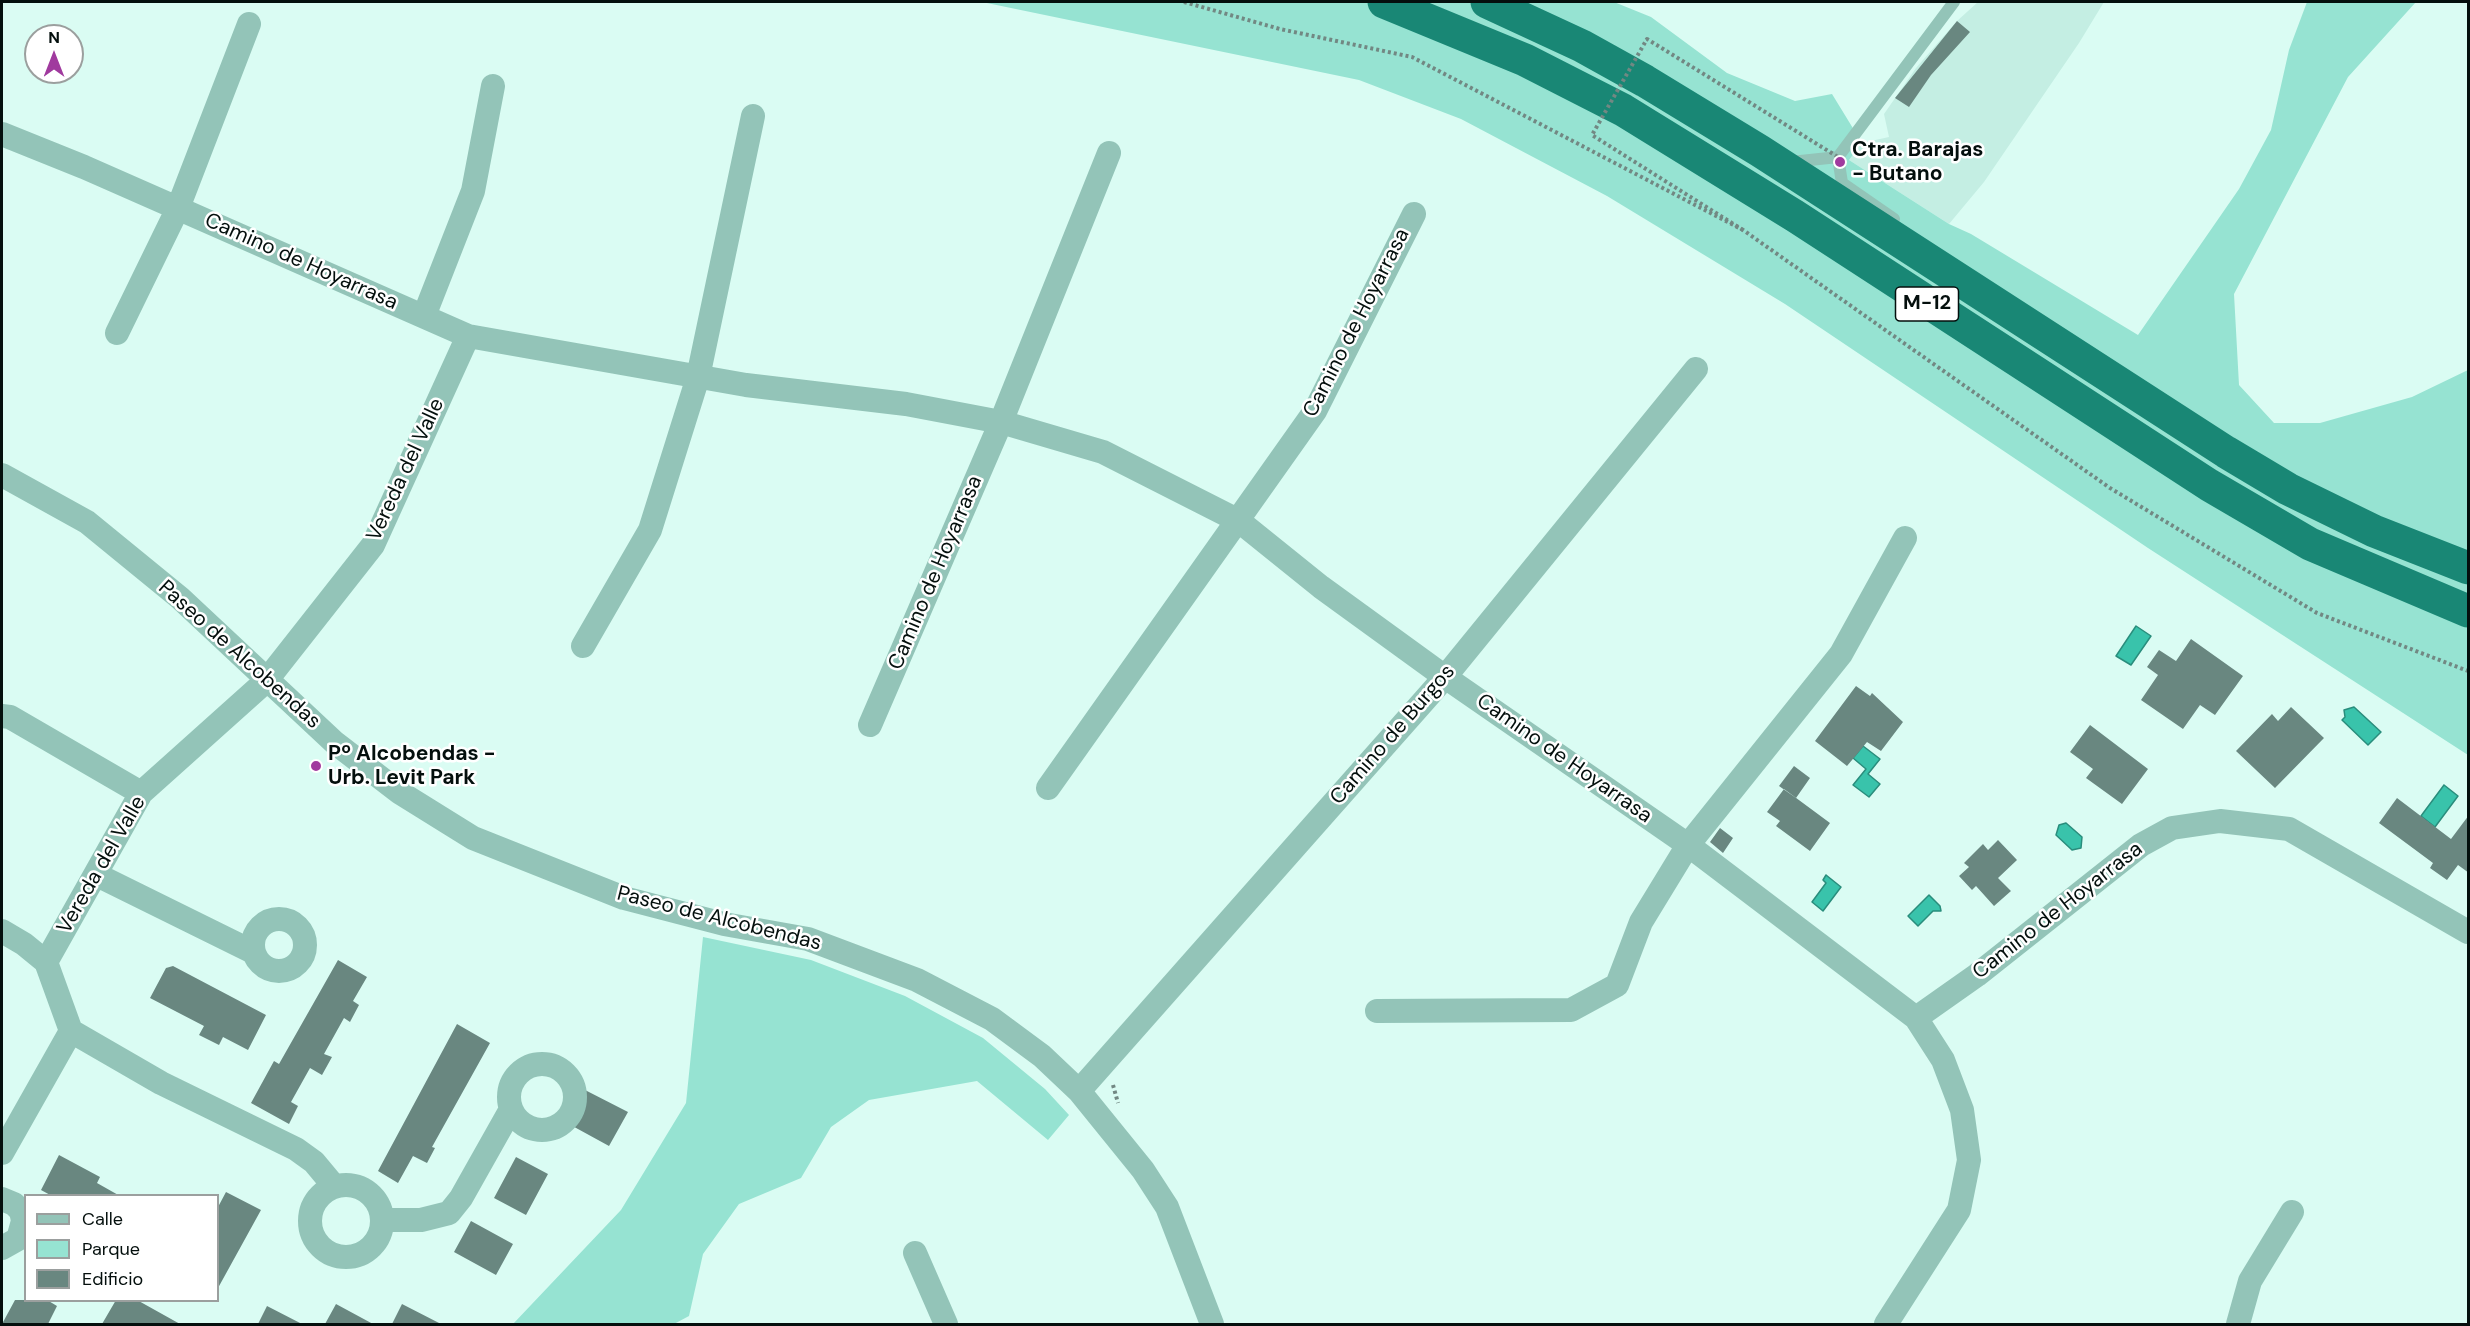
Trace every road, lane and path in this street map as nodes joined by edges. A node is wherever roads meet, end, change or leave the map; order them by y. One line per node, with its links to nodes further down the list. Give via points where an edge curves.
1 (1184, 2): 15 (path, via 1280,29 1412,57)
2 (1384, 2): 26 (highway, M-12, via 1525,60 1623,110 1795,216 2229,497 2310,544)
3 (1487, 2): 9 (highway, M-12, via 1582,46)
4 (1954, 2): 11 (lane)
5 (249, 24): 12 (street, Camino de Hoyarrasa)
6 (493, 86): 16 (street, Camino de Hoyarrasa, via 473,191)
7 (753, 116): 20 (street)
8 (2, 134): 12 (street, Camino de Hoyarrasa)
9 (1760, 151): 11 (lane, via 1794,163); 25 (highway, M-12, via 1937,258 2288,489 2374,531)
10 (1108, 153): 21 (street, Camino de Hoyarrasa)
11 (1838, 158): 14 (lane, via 1842,183); 15 (path, bridge, via 1647,39 1592,135)
12 (178, 208): 16 (street, Camino de Hoyarrasa); 17 (street, Camino de Hoyarrasa)
13 (1413, 214): 23 (street, Camino de Hoyarrasa, via 1315,411)
14 (1907, 228)
15 (1743, 230): 28 (path, via 2120,494 2317,613)
16 (424, 316): 18 (street, Camino de Hoyarrasa)
17 (117, 333)
18 (468, 336): 20 (street, Camino de Hoyarrasa); 30 (street, Vereda del Valle, via 373,545)
19 (1696, 369): 29 (street, Camino de Burgos)
20 (698, 377): 21 (street, Camino de Hoyarrasa, via 906,404); 27 (street, via 650,530)
21 (1001, 422): 23 (street, Camino de Hoyarrasa, via 1103,452); 32 (street, Camino de Hoyarrasa)
22 (2, 475): 30 (street, Paseo de Alcobendas, via 87,522 180,598)
23 (1239, 520): 29 (street, Camino de Hoyarrasa, via 1321,587); 33 (street, Camino de Hoyarrasa)
24 (1905, 538): 35 (street, via 1840,654)
25 (2469, 568)
26 (2469, 611)
27 (583, 646)
28 (2469, 672)
29 (1445, 677): 35 (street, Camino de Hoyarrasa); 44 (street, Camino de Burgos)
30 (266, 681): 34 (street, Vereda del Valle); 45 (street, Paseo de Alcobendas, via 334,742 399,792 473,838 624,898 724,924 808,939 917,980 992,1019 1042,1056)
31 (2, 716): 34 (street, via 10,717)
32 (870, 725)
33 (1048, 788)
34 (141, 793): 36 (street, Vereda del Valle)
35 (1688, 845): 41 (street, via 1641,922 1617,985 1571,1010); 42 (street, Camino de Hoyarrasa)
36 (97, 875): 39 (street); 40 (street, Vereda del Valle)
37 (2, 931): 40 (street)
38 (2469, 932): 42 (street, Camino de Hoyarrasa, via 2289,829 2220,821 2172,828 2140,845 1977,975)
39 (253, 952)
40 (46, 962): 43 (street)
41 (1377, 1011)
42 (1916, 1018): 57 (street, Camino de Hoyarrasa, via 1943,1060 1958,1100 1970,1160 1959,1209)
43 (71, 1031): 48 (street); 49 (street, via 161,1083 296,1149 314,1162)
44 (1095, 1073): 45 (street, Camino de Burgos); 47 (path, via 1116,1087)
45 (1079, 1091): 56 (street, Paseo de Alcobendas, via 1143,1170 1167,1207)
46 (510, 1111): 52 (street, via 449,1213 421,1220)
47 (1119, 1114)
48 (2, 1153)
49 (334, 1186): 52 (street, via 363,1189 374,1198); 52 (street, via 318,1199 309,1218 310,1232 329,1254 350,1257 369,1249 378,1238)
50 (2, 1199): 53 (street, via 14,1204 23,1221 18,1239)
51 (2292, 1212): 58 (street, via 2250,1281)
52 (382, 1220)
53 (2, 1248)
54 (915, 1253): 55 (street)
55 (946, 1324)
56 (1212, 1324)
57 (1886, 1324)
58 (2238, 1324)

